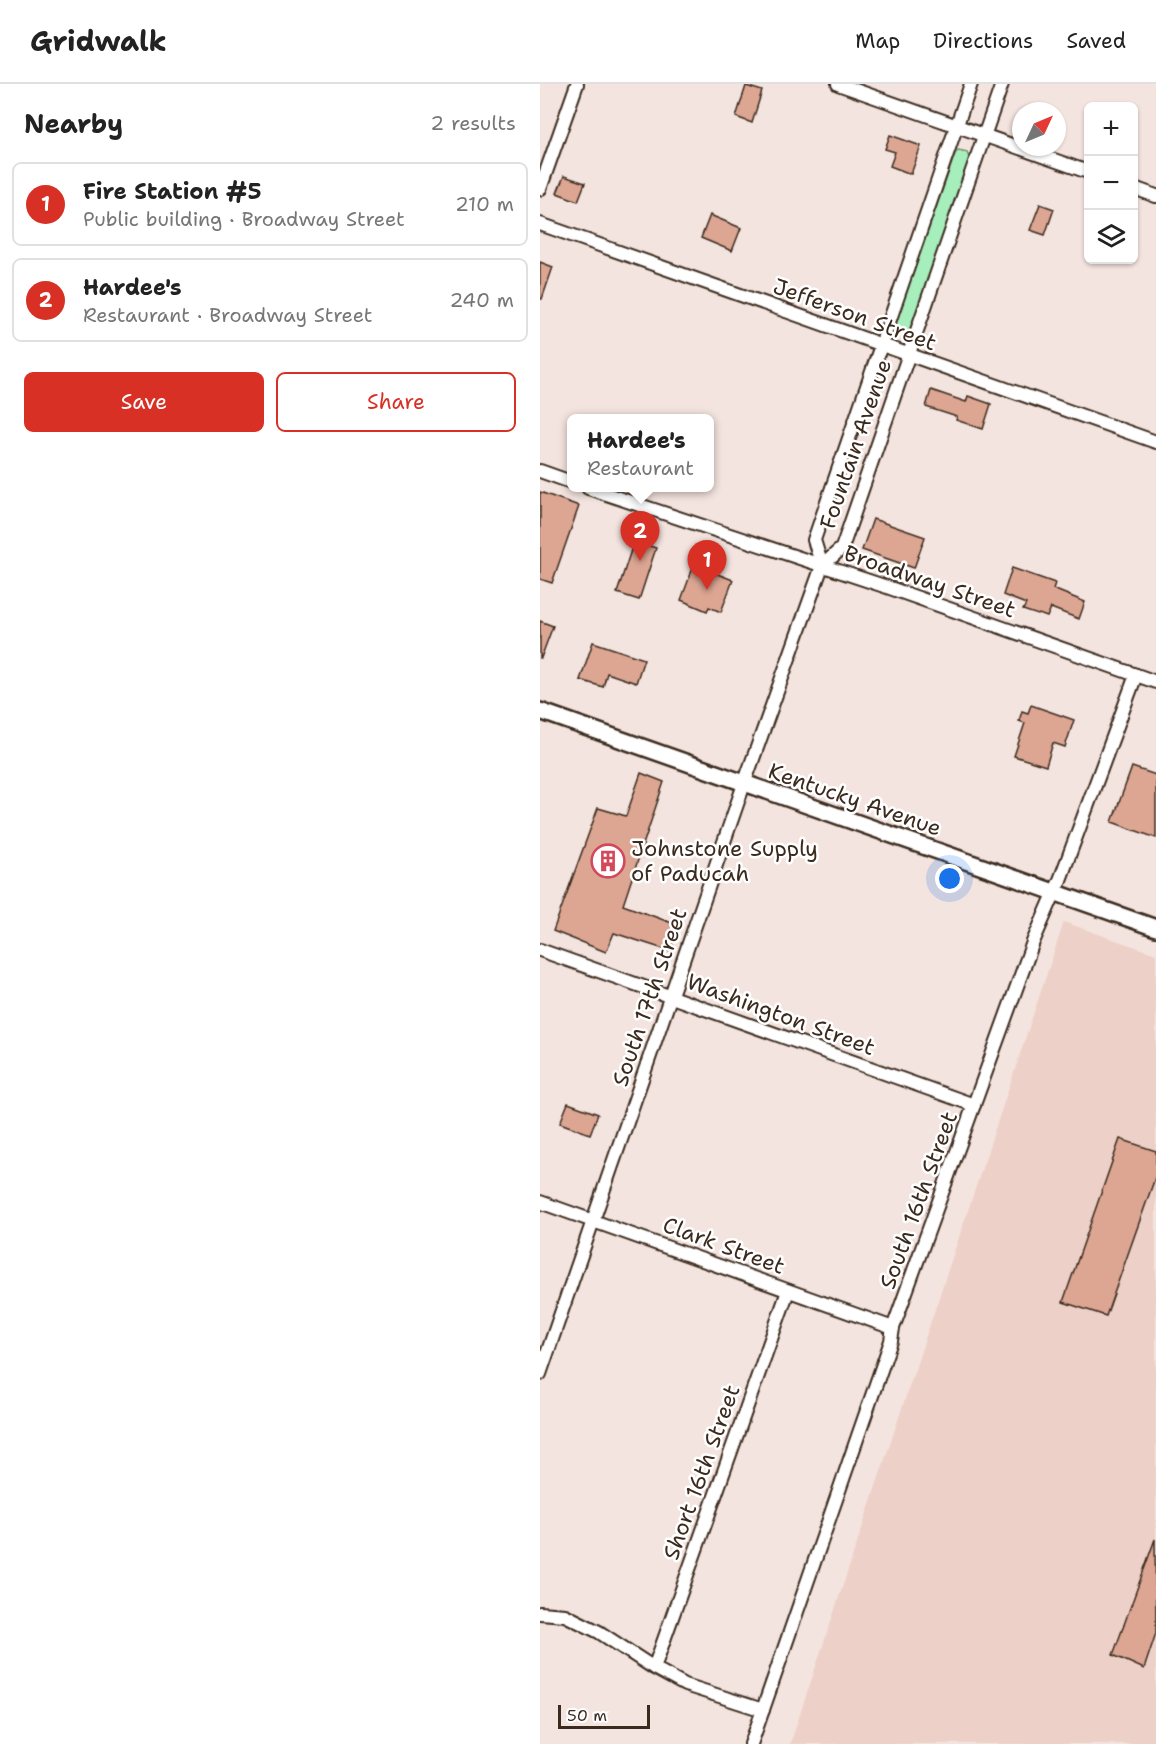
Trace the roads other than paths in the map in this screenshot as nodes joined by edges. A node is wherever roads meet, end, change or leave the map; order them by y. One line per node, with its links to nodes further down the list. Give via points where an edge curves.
1 (577, 84): 8 (street)
2 (838, 84): 5 (street)
3 (971, 84): 5 (street, Fountain Avenue)
4 (1002, 84): 6 (street, Fountain Avenue)
5 (957, 126): 6 (street); 12 (street, Fountain Avenue)
6 (984, 135): 7 (street); 13 (street, Fountain Avenue)
7 (1084, 170)
8 (540, 189)
9 (1138, 189): 10 (street)
10 (1156, 196)
11 (540, 224): 12 (street, Jefferson Street)
12 (879, 345): 13 (street, Jefferson Street); 18 (street, Fountain Avenue, via 814,540)
13 (908, 355): 14 (street, Jefferson Street); 18 (street, Fountain Avenue, via 842,548)
14 (1156, 442)
15 (540, 471): 16 (street)
16 (567, 481)
17 (600, 492): 18 (street, Broadway Street)
18 (822, 566): 19 (street, Broadway Street); 22 (street, South 17th Street)
19 (1136, 675): 20 (street, Broadway Street); 23 (street, South 16th Street)
20 (1156, 682)
21 (540, 711): 22 (main road, Kentucky Avenue)
22 (744, 784): 23 (main road, Kentucky Avenue); 26 (street, South 17th Street)
23 (1054, 892): 24 (main road, Kentucky Avenue); 27 (street, South 16th Street)
24 (1156, 928)
25 (540, 950): 26 (street, Washington Street)
26 (671, 997): 27 (street, Washington Street); 29 (street, South 17th Street)
27 (974, 1105): 31 (street, South 16th Street)
28 (540, 1202): 29 (street, Clark Street)
29 (593, 1221): 30 (street, Clark Street); 32 (street, South 17th Street)
30 (788, 1291): 31 (street, Clark Street); 34 (street, Short 16th Street)
31 (893, 1328): 35 (street, South 16th Street)
32 (540, 1374)
33 (540, 1613): 34 (street, via 565,1615)
34 (654, 1668): 35 (street, via 685,1685)
35 (763, 1710): 36 (street, South 16th Street)
36 (751, 1744)

